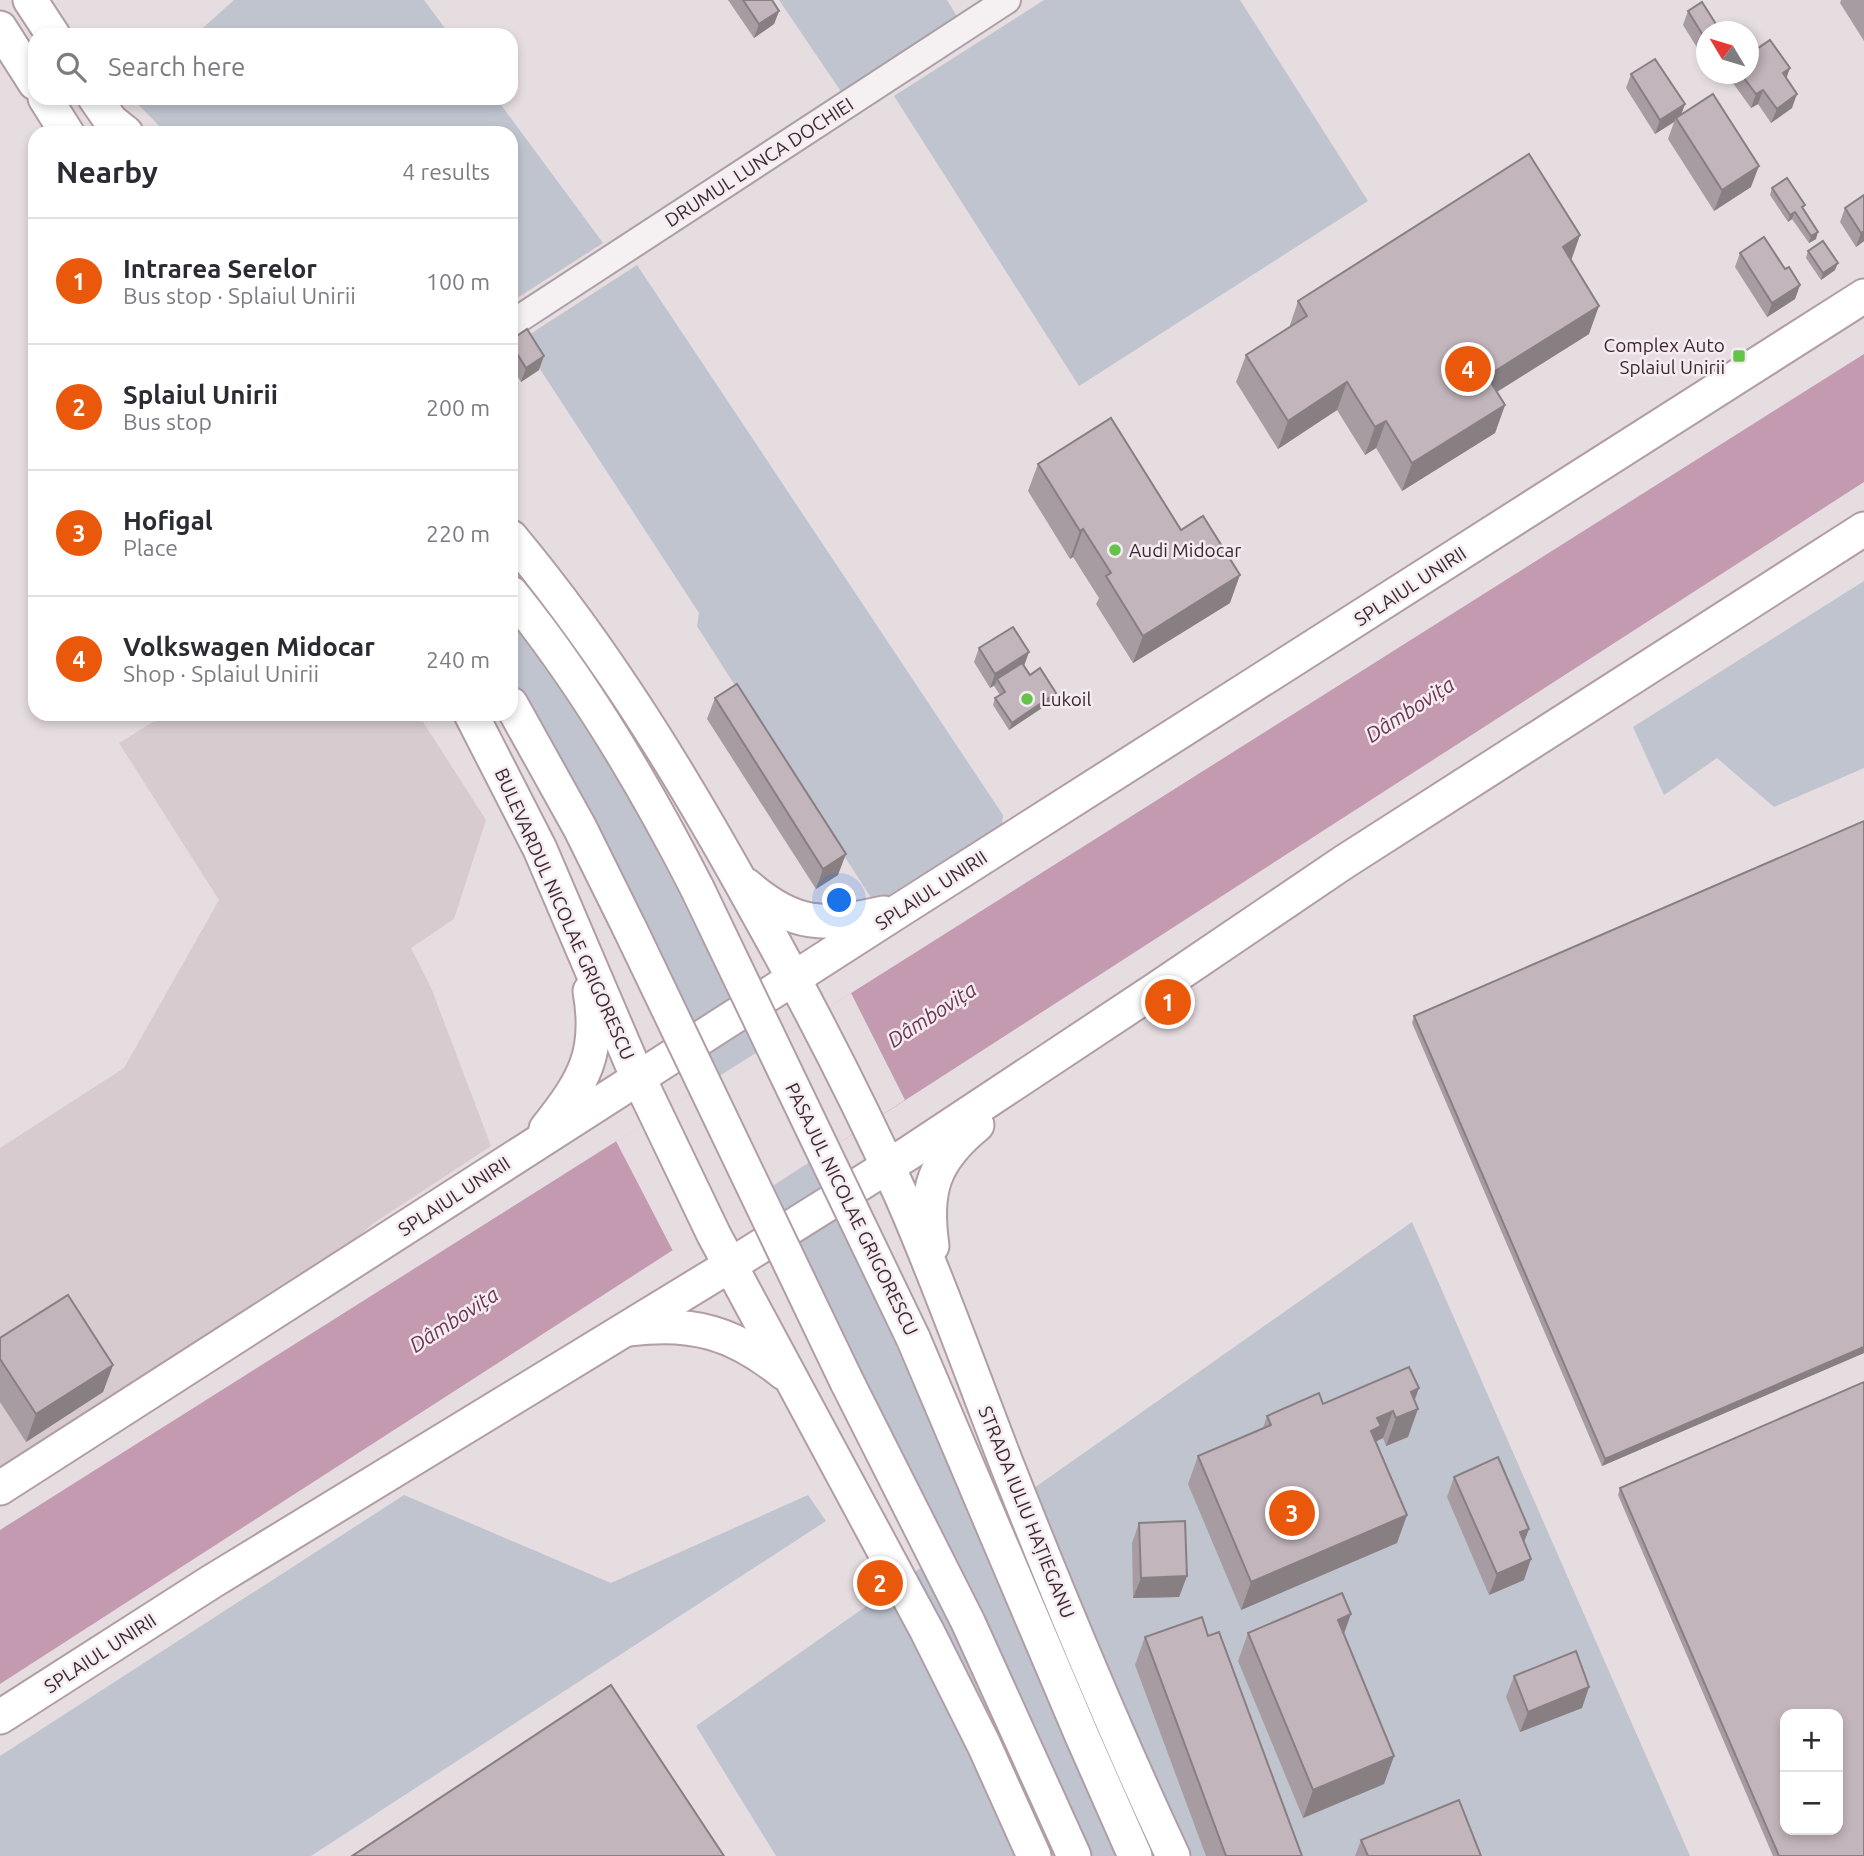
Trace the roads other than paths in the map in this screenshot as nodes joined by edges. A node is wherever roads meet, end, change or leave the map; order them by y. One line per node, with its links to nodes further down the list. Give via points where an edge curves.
1 (30, 0): 4 (main road)
2 (1007, 0): 9 (street, DRUMUL LUNCA DOCHIEI)
3 (0, 28): 5 (main road)
4 (48, 28)
5 (28, 72)
6 (49, 105): 7 (main road)
7 (63, 126)
8 (1864, 296): 16 (main road, SPLAIUL UNIRII)
9 (518, 319)
10 (1864, 530): 19 (main road, SPLAIUL UNIRII, via 1344,862)
11 (518, 546): 15 (main road, via 642,716)
12 (518, 602): 31 (main road, PASAJUL NICOLAE GRIGORESCU, bridge, via 623,751 697,888 914,1338)
13 (518, 717): 30 (main road, bridge, via 630,929 846,1382 968,1622)
14 (475, 721): 17 (main road, BULEVARDUL NICOLAE GRIGORESCU)
15 (739, 879): 16 (main road, via 760,897 801,919 838,922); 18 (main road)
16 (900, 910): 18 (main road, SPLAIUL UNIRII)
17 (583, 950): 20 (main road, BULEVARDUL NICOLAE GRIGORESCU); 21 (main road, via 594,1046 568,1098)
18 (795, 979): 20 (main road, SPLAIUL UNIRII); 22 (main road, STRADA IULIU HAȚIEGANU)
19 (1038, 1068): 22 (main road, SPLAIUL UNIRII); 24 (main road, via 962,1138 935,1174 928,1206)
20 (638, 1078): 21 (main road, SPLAIUL UNIRII); 23 (main road, BULEVARDUL NICOLAE GRIGORESCU)
21 (532, 1146): 27 (main road, SPLAIUL UNIRII)
22 (887, 1166): 23 (main road, SPLAIUL UNIRII); 24 (main road, STRADA IULIU HAȚIEGANU)
23 (729, 1266): 25 (main road, SPLAIUL UNIRII); 26 (main road)
24 (936, 1279): 32 (main road, STRADA IULIU HAȚIEGANU, via 1052,1576)
25 (622, 1330): 26 (main road, via 670,1325 712,1331 754,1350); 28 (main road, SPLAIUL UNIRII)
26 (789, 1376): 29 (main road, via 945,1667)
27 (0, 1488)
28 (0, 1717)
29 (1034, 1856)
30 (1074, 1856)
31 (1135, 1856)
32 (1173, 1856)

